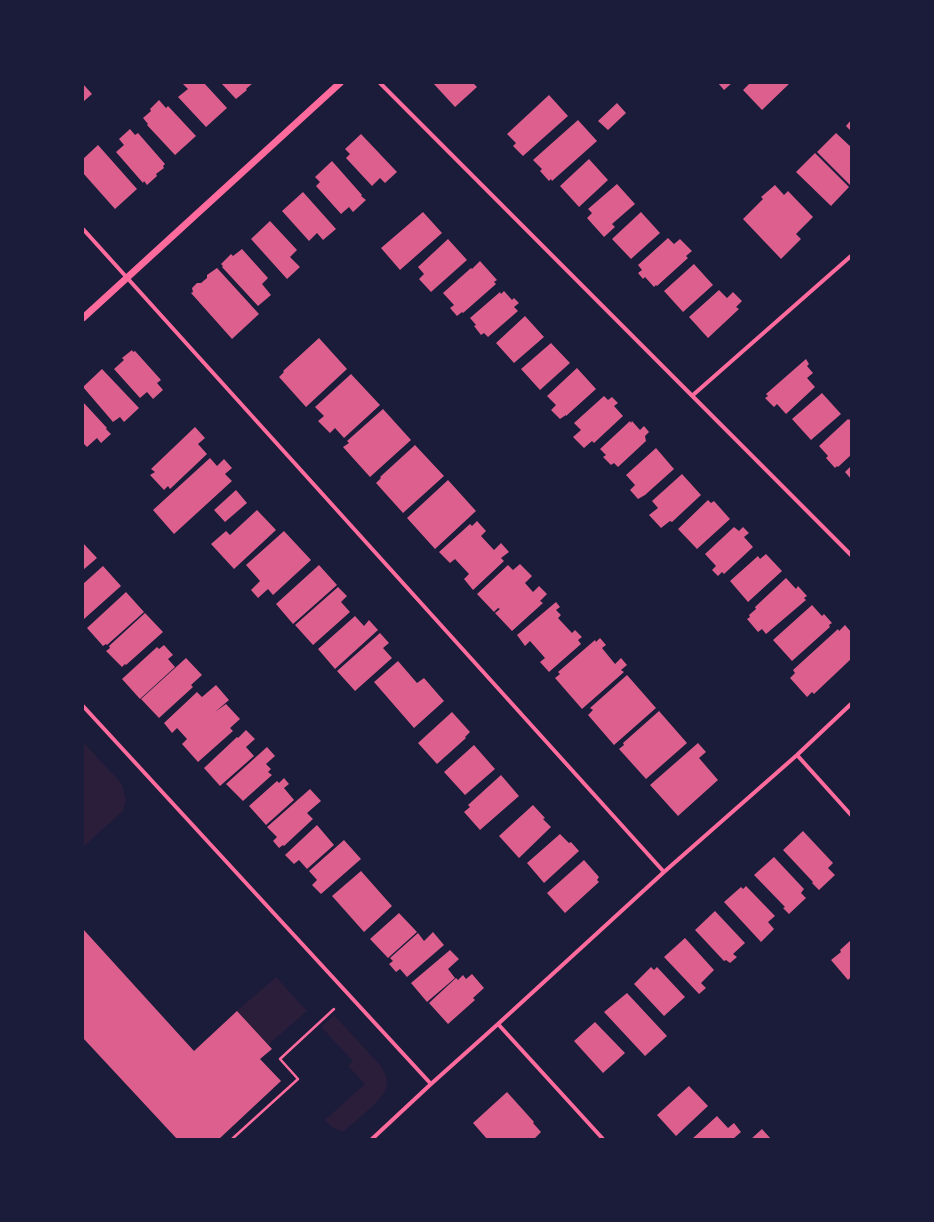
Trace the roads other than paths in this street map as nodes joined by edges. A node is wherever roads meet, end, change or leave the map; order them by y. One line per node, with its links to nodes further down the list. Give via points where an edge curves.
1 (340, 83): 5 (street)
2 (380, 83): 7 (street)
3 (83, 229): 5 (street)
4 (851, 256): 7 (street)
5 (128, 277): 6 (street); 13 (street)
6 (83, 318)
7 (693, 395): 8 (street)
8 (851, 554)
9 (851, 704): 11 (street)
10 (83, 706): 15 (street)
11 (797, 755): 12 (street); 13 (street)
12 (851, 815)
13 (664, 872): 14 (street)
14 (498, 1024): 15 (street); 17 (street)
15 (431, 1084): 16 (street)
16 (372, 1139)
17 (603, 1139)

